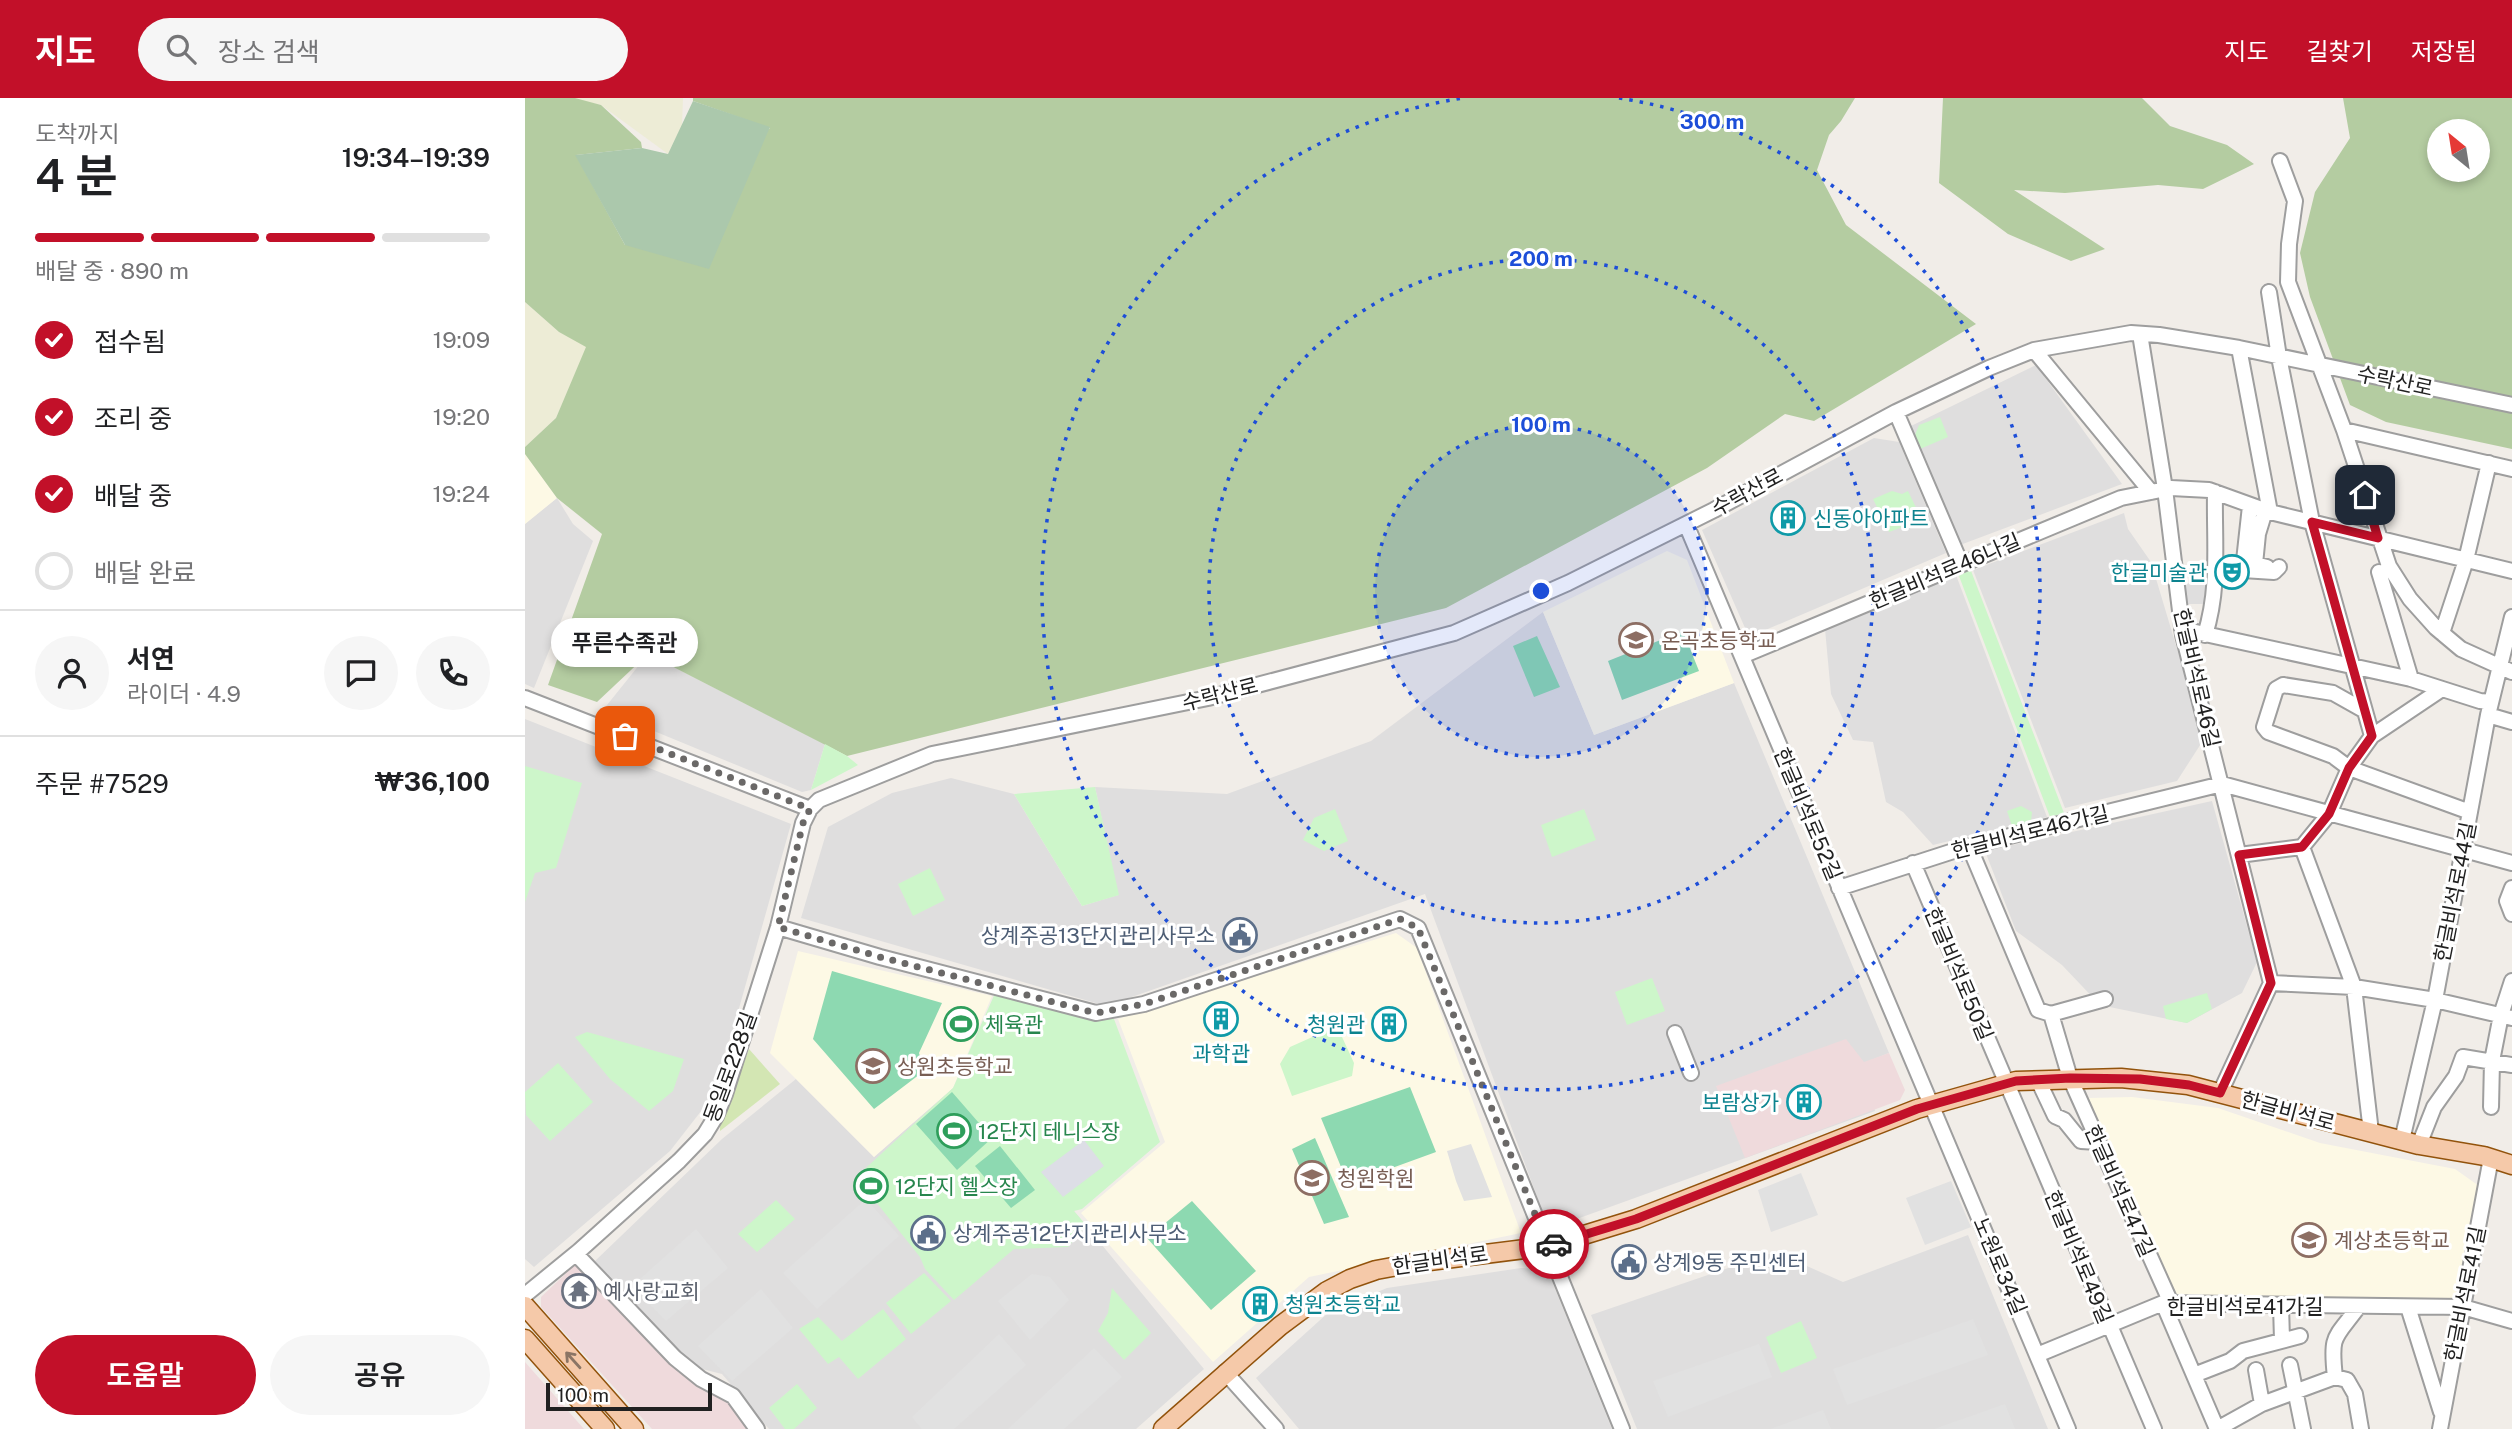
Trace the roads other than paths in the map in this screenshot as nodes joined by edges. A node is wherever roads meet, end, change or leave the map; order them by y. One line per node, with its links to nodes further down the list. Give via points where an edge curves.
1 (2280, 161): 7 (street, via 2295,201 2288,282)
2 (2269, 292): 6 (street)
3 (2140, 334): 4 (street, 수락산로); 5 (street, 수락산로); 13 (street, 한글비석로46길)
4 (2239, 348): 6 (street, 수락산로); 16 (street)
5 (2034, 350): 9 (street, 수락산로); 13 (street)
6 (2279, 357): 7 (street, 수락산로); 17 (street)
7 (2318, 365): 8 (street, 수락산로); 10 (street)
8 (2512, 405)
9 (1896, 412): 18 (street, 수락산로); 21 (street)
10 (2344, 430): 11 (street); 19 (street)
11 (2489, 463): 12 (street); 20 (street)
12 (2512, 469)
13 (2158, 491): 14 (street, 한글비석로46나길); 21 (street, 한글비석로46나길, via 2121,498); 25 (street, 한글비석로46길)
14 (2215, 492): 15 (street, 한글비석로46나길); 27 (street, via 2215,596)
15 (2250, 506): 16 (street, 한글비석로46나길); 16 (street, via 2243,570 2274,572 2279,567 2255,564 2257,534)
16 (2267, 511): 17 (street, 한글비석로46나길)
17 (2312, 522): 19 (street, 한글비석로46나길); 30 (street)
18 (1686, 524): 29 (street, 한글비석로52길); 41 (street, 수락산로, via 1454,634 1208,698 932,754 819,800)
19 (2378, 538): 20 (street, 한글비석로46나길); 26 (street, via 2410,599)
20 (2466, 560): 22 (street, 한글비석로46나길); 26 (street)
21 (1961, 564): 29 (street, 한글비석로46나길)
22 (2512, 571)
23 (2379, 572): 32 (street)
24 (2512, 617): 28 (street, 한글비석로44길)
25 (2182, 629): 27 (street); 40 (street, 한글비석로46길)
26 (2442, 633): 31 (street, via 2461,649)
27 (2205, 635): 30 (street)
28 (2509, 645): 31 (street, 한글비석로44길)
29 (1742, 656): 50 (street, 한글비석로52길)
30 (2354, 668): 32 (street); 36 (street)
31 (2506, 668): 35 (street, 한글비석로44길)
32 (2411, 679): 33 (street)
33 (2442, 689): 35 (street, via 2480,701); 38 (street)
34 (525, 698): 41 (street)
35 (2490, 709): 37 (street); 42 (street, 한글비석로44길)
36 (2365, 711): 38 (street); 39 (street, via 2342,697 2283,685 2276,689 2265,720 2268,732 2333,756)
37 (2512, 722)
38 (2372, 736): 39 (street)
39 (2349, 768): 42 (street); 43 (street)
40 (2222, 784): 43 (street); 44 (street, 한글비석로46가길); 47 (street, 한글비석로46길)
41 (810, 809): 53 (street, 동일로228길)
42 (2470, 812): 46 (street, 한글비석로44길)
43 (2329, 814): 45 (street); 46 (street)
44 (1969, 846): 48 (street, 한글비석로46가길); 59 (street, via 2038,1010)
45 (2302, 847): 47 (street); 56 (street, 한글비석로)
46 (2463, 851): 49 (street); 58 (street, 한글비석로44길)
47 (2239, 855): 55 (street, 한글비석로46길)
48 (1913, 863): 50 (street, 한글비석로46가길); 67 (street, 한글비석로50길)
49 (2512, 863)
50 (1839, 887): 69 (street, 한글비석로52길)
51 (2512, 888): 52 (street, via 2507,901)
52 (2512, 914)
53 (778, 927): 76 (street, via 1096,1013 1144,1004 1400,919 1418,928); 77 (street, 동일로228길, via 725,1094 705,1134)
54 (2512, 981): 60 (street)
55 (2271, 983): 56 (street); 68 (street)
56 (2354, 987): 58 (street); 71 (street, 한글비석로)
57 (2105, 999): 59 (street)
58 (2435, 1000): 60 (street); 73 (street, 한글비석로44길)
59 (2051, 1014): 65 (street, 한글비석로47길)
60 (2506, 1016): 62 (street)
61 (1675, 1033): 64 (street)
62 (2492, 1061): 63 (street); 70 (street); 73 (street, via 2463,1057 2456,1076)
63 (2512, 1065)
64 (1691, 1073)
65 (2070, 1078): 66 (main road, 한글비석로); 68 (main road, 한글비석로, via 2140,1079); 72 (street, 한글비석로47길)
66 (2038, 1080): 67 (main road, 한글비석로); 72 (street, via 2055,1116 2081,1141)
67 (2006, 1084): 69 (main road, 한글비석로); 86 (street, 한글비석로49길)
68 (2220, 1093): 71 (main road, 한글비석로)
69 (1932, 1104): 76 (main road, 한글비석로, via 1636,1219); 90 (street, 노원로34길)
70 (2491, 1107)
71 (2371, 1132): 73 (main road, 한글비석로)
72 (2098, 1142): 79 (street, 한글비석로47길)
73 (2410, 1142): 74 (main road, 한글비석로)
74 (2491, 1158): 75 (main road, 한글비석로); 84 (street, 한글비석로41길)
75 (2512, 1165)
76 (1548, 1246): 93 (main road, 한글비석로, via 1415,1263 1350,1279 1311,1301); 104 (street)
77 (576, 1254): 78 (street, 동일로228길); 101 (street, via 675,1358 701,1379 733,1395)
78 (525, 1294)
79 (2167, 1303): 80 (street, 한글비석로41가길); 86 (street, 한글비석로41가길); 94 (street, 한글비석로47길)
80 (2281, 1305): 82 (street, 한글비석로41가길); 89 (street)
81 (525, 1306): 100 (main road, one-way to 81)
82 (2359, 1306): 83 (street, 한글비석로41가길); 95 (street, via 2334,1340)
83 (2408, 1307): 84 (street, 한글비석로41가길); 98 (street)
84 (2463, 1307): 85 (street, 한글비석로41가길); 98 (street, 한글비석로41길)
85 (2512, 1321)
86 (2108, 1326): 90 (street, 한글비석로41가길); 106 (street, 한글비석로49길)
87 (2300, 1336): 89 (street)
88 (525, 1339): 99 (main road)
89 (2282, 1340): 94 (street, via 2243,1350 2230,1361)
90 (2037, 1355): 105 (street, 노원로34길)
91 (2290, 1366): 96 (street)
92 (2256, 1370): 97 (street)
93 (1225, 1372): 102 (main road, 한글비석로); 103 (street)
94 (2194, 1375): 107 (street, 한글비석로47길)
95 (2336, 1377): 96 (street); 109 (street, via 2347,1380 2355,1394)
96 (2296, 1391): 97 (street); 108 (street)
97 (2262, 1404): 107 (street)
98 (2441, 1423)
99 (605, 1429)
100 (634, 1429)
101 (757, 1429)
102 (1163, 1429)
103 (1276, 1429)
104 (1622, 1429)
105 (2068, 1429)
106 (2154, 1429)
107 (2217, 1429)
108 (2303, 1429)
109 (2361, 1429)

